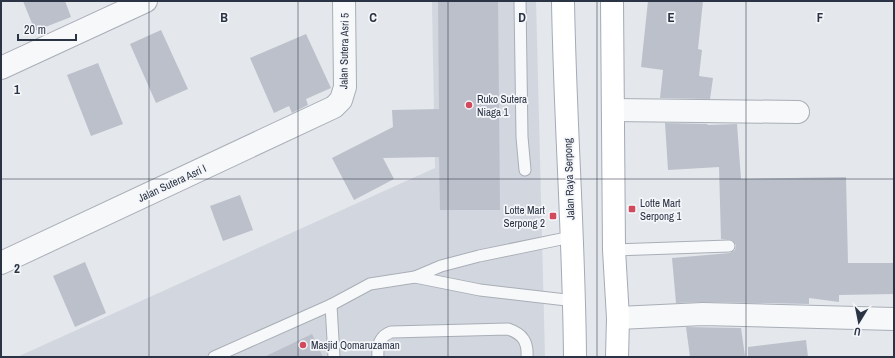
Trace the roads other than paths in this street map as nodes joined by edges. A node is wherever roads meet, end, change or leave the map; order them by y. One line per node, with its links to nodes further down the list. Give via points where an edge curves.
1 (146, 1): 6 (street)
2 (344, 1): 7 (street, Jalan Sutera Asri 5, via 345,87)
3 (520, 1): 10 (lane)
4 (563, 1): 11 (main road, Jalan Raya Serpong)
5 (612, 1): 8 (main road)
6 (1, 68)
7 (341, 100): 14 (street, Jalan Sutera Asri I, via 327,111)
8 (613, 110): 9 (street); 13 (main road)
9 (798, 112)
10 (524, 170)
11 (571, 237): 15 (lane, via 472,258 441,266); 16 (main road, Jalan Raya Serpong)
12 (729, 246): 13 (lane)
13 (614, 250): 18 (main road)
14 (1, 262)
15 (415, 277): 16 (lane, via 480,290); 17 (lane, via 370,284)
16 (575, 301): 24 (main road, Jalan Raya Serpong)
17 (331, 305): 20 (lane); 21 (lane)
18 (618, 318): 19 (street, via 703,314); 25 (main road)
19 (894, 319)
20 (214, 357)
21 (334, 357)
22 (378, 357): 23 (lane, via 380,340 391,332 508,329 524,338)
23 (527, 357)
24 (575, 357)
25 (617, 357)

